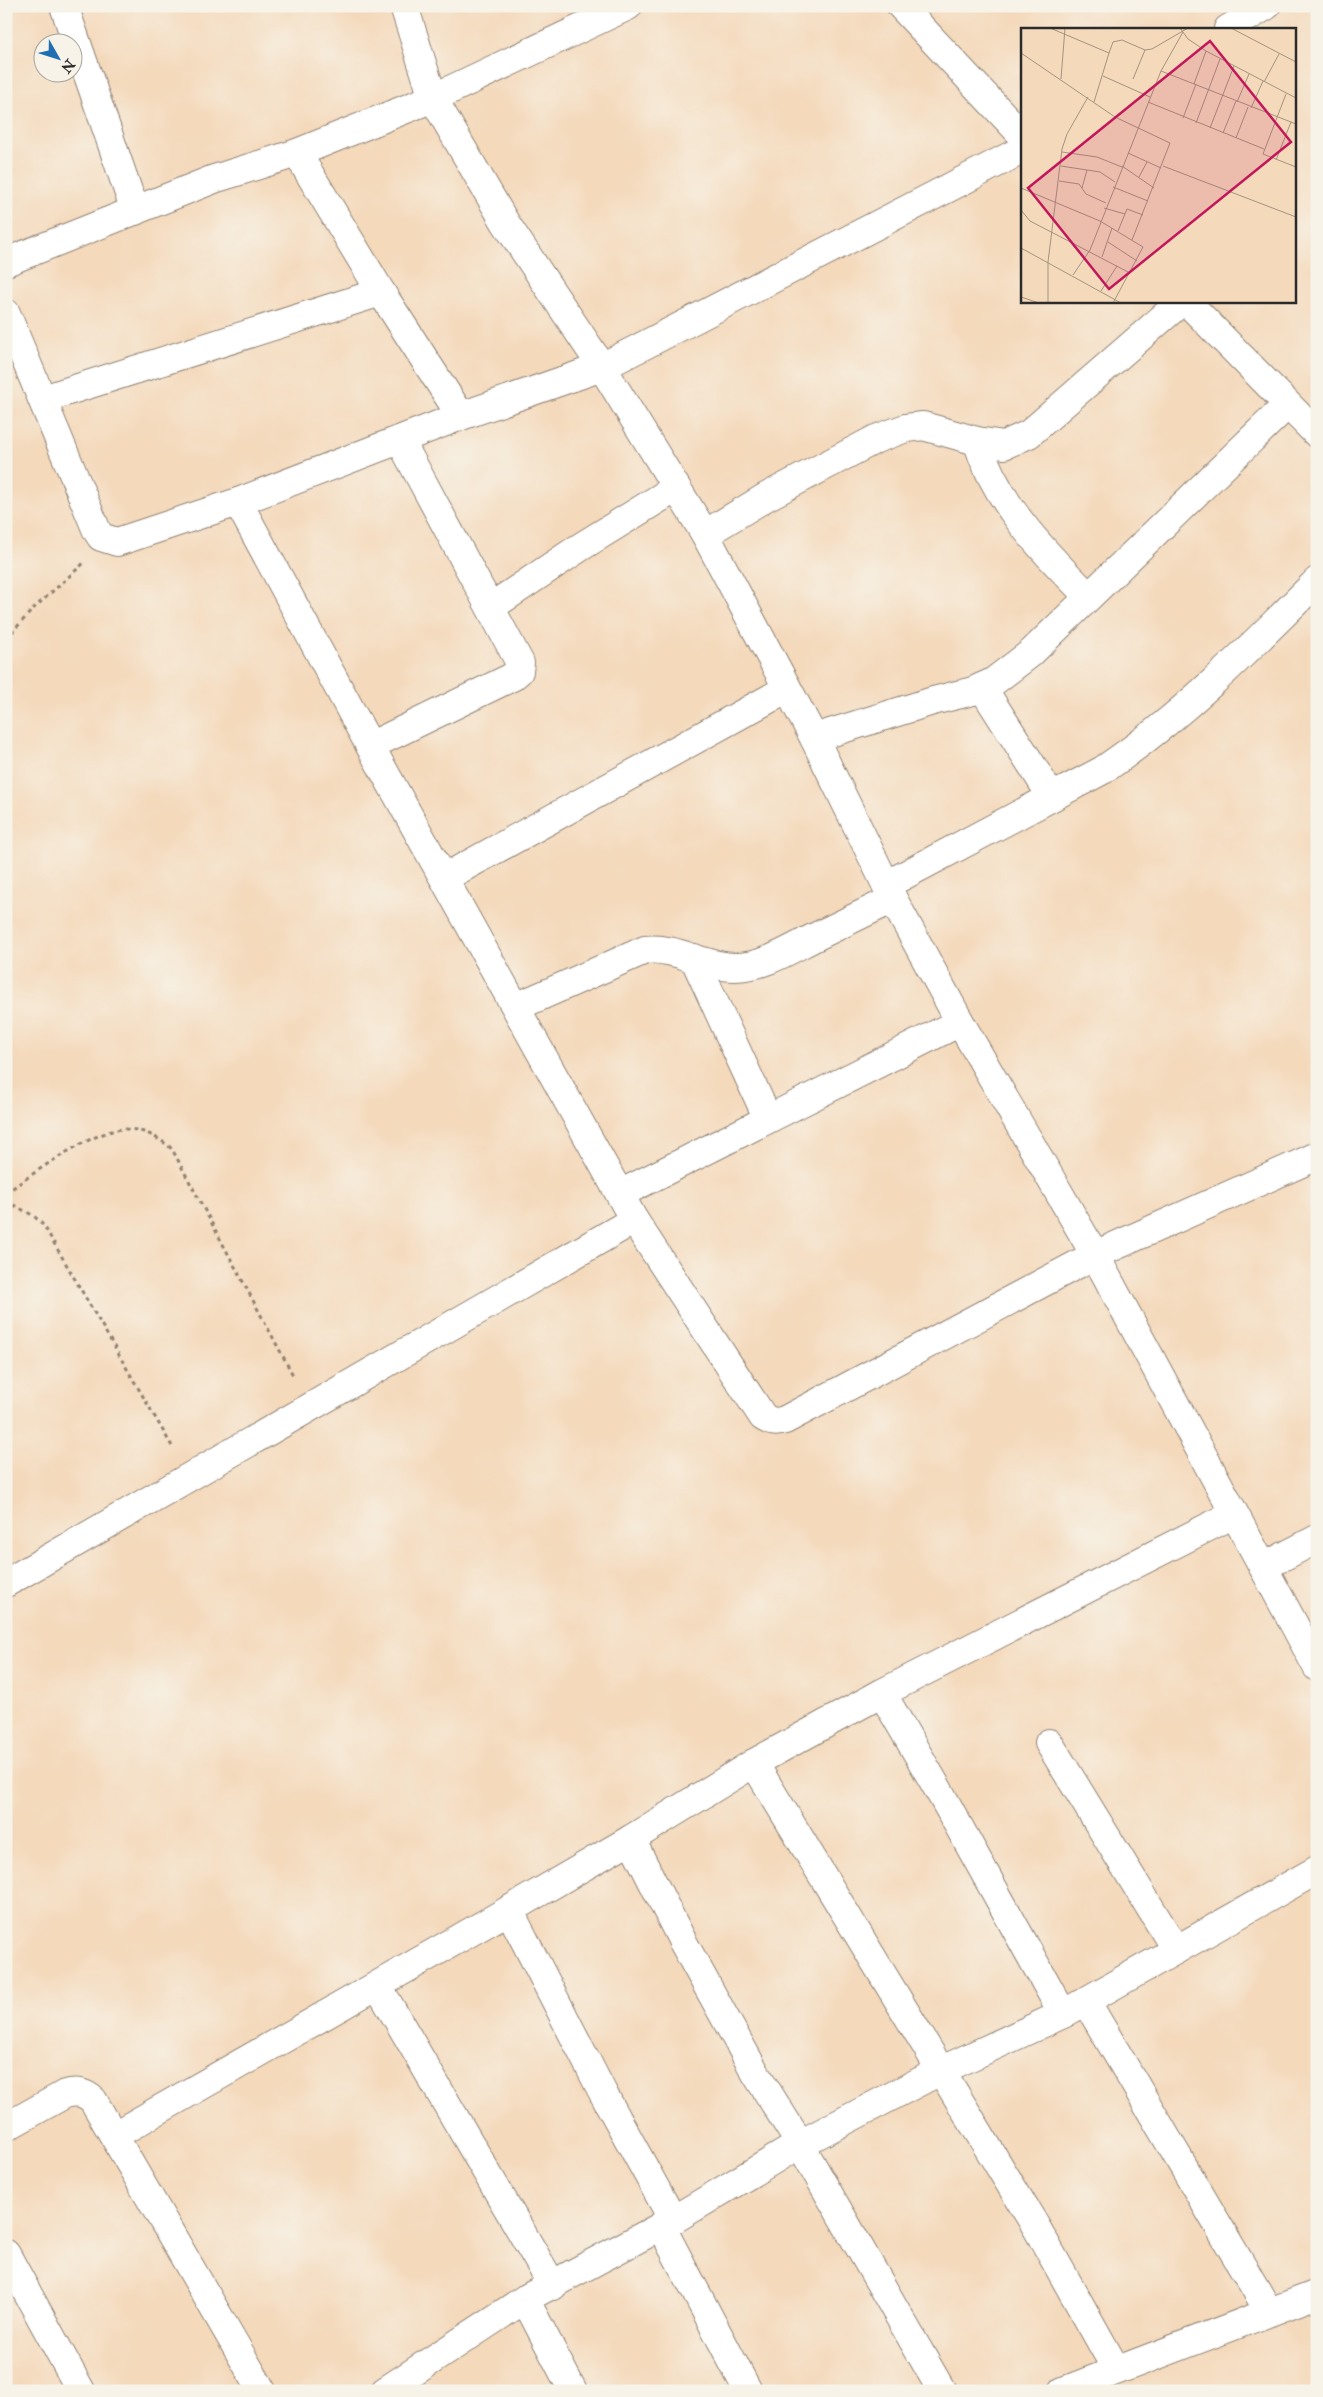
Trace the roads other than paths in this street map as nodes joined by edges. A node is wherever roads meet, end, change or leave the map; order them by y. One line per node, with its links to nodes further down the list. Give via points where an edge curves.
1 (64, 6): 11 (street)
2 (404, 6): 7 (street)
3 (628, 6): 7 (street)
4 (902, 6): 8 (street)
5 (1266, 6): 6 (street)
6 (1230, 28)
7 (433, 98): 10 (street); 17 (street, via 505,222)
8 (1021, 134)
9 (1021, 151): 17 (street)
10 (298, 153): 11 (street, via 214,179); 13 (street)
11 (135, 211): 12 (street)
12 (6, 262)
13 (381, 292): 18 (street); 20 (street)
14 (1183, 302): 23 (street, via 1029,434 1004,445)
15 (1185, 302): 19 (street)
16 (6, 313): 18 (street)
17 (602, 367): 20 (street); 24 (street)
18 (43, 398): 25 (street, via 97,531 108,541 117,542)
19 (1287, 404): 21 (street); 28 (street)
20 (461, 416): 22 (street)
21 (1317, 434)
22 (400, 440): 25 (street); 29 (street)
23 (977, 441): 26 (street, via 923,426 906,428 876,439 766,497); 28 (street, via 985,466 1008,507)
24 (676, 488): 26 (street); 29 (street)
25 (238, 502): 33 (street)
26 (705, 534): 31 (street)
27 (1317, 581): 34 (street, via 1226,672 1125,756)
28 (1088, 596): 30 (street, via 1031,653)
29 (490, 607): 33 (street, via 520,662 519,671)
30 (982, 687): 32 (street); 34 (street)
31 (787, 689): 32 (street); 35 (street)
32 (814, 738): 36 (street)
33 (370, 746): 35 (street)
34 (1052, 797): 36 (street)
35 (444, 878): 38 (street)
36 (890, 892): 37 (street, via 774,958 751,966 733,967); 39 (street)
37 (694, 958): 38 (street, via 656,948 645,950); 40 (street)
38 (516, 1007): 42 (street)
39 (960, 1022): 40 (street); 44 (street)
40 (768, 1118): 42 (street)
41 (1317, 1156): 44 (street)
42 (620, 1194): 43 (street)
43 (634, 1220): 44 (street, via 763,1417 778,1423); 48 (street)
44 (1094, 1255): 45 (street)
45 (1234, 1514): 47 (street); 50 (street)
46 (1317, 1539): 47 (street)
47 (1263, 1567): 49 (street)
48 (6, 1583)
49 (1317, 1667)
50 (882, 1693): 52 (street); 58 (street, via 942,1796)
51 (1049, 1743): 56 (street)
52 (754, 1763): 53 (street); 59 (street)
53 (631, 1839): 55 (street); 62 (street, via 755,2072)
54 (1317, 1870): 56 (street)
55 (510, 1910): 57 (street); 63 (street)
56 (1176, 1950): 58 (street)
57 (378, 1986): 61 (street); 65 (street)
58 (1074, 2007): 59 (street); 68 (street)
59 (940, 2071): 62 (street); 69 (street, via 1035,2225)
60 (6, 2127): 61 (street, via 65,2094 76,2092 85,2093 93,2100)
61 (115, 2135): 71 (street)
62 (800, 2144): 63 (street); 75 (street)
63 (667, 2223): 65 (street); 74 (street)
64 (6, 2254): 70 (street)
65 (552, 2286): 67 (street)
66 (1317, 2294): 68 (street)
67 (525, 2299): 72 (street); 73 (street)
68 (1268, 2310): 69 (street)
69 (1116, 2369): 76 (street)
70 (81, 2391)
71 (262, 2391)
72 (385, 2391)
73 (573, 2391)
74 (748, 2391)
75 (942, 2391)
76 (1063, 2391)

